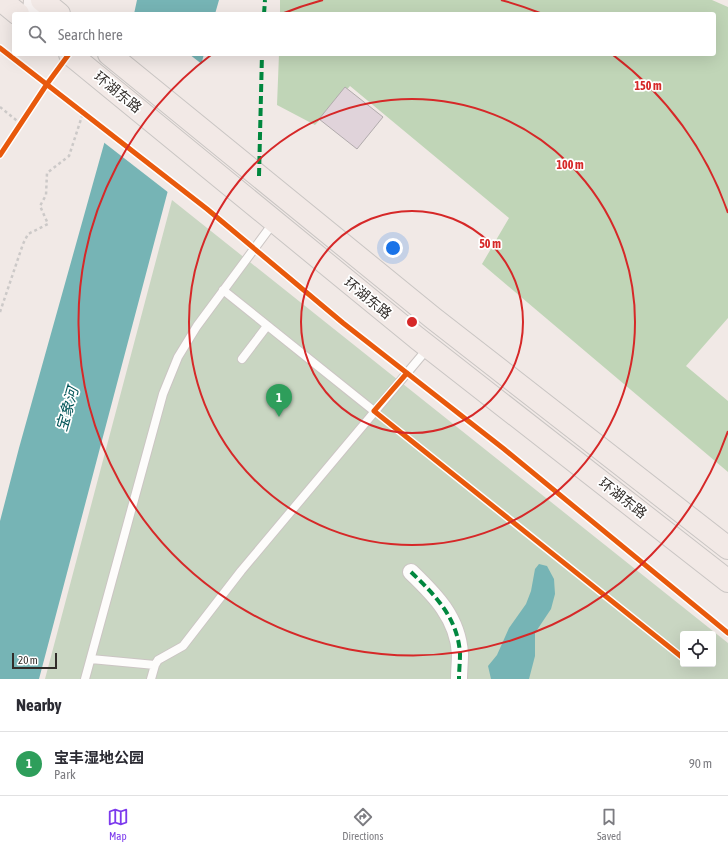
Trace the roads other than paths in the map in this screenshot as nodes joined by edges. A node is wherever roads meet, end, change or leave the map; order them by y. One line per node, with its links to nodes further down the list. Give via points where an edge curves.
1 (1, 0): 4 (main road)
2 (35, 0): 3 (street)
3 (50, 9)
4 (16, 12)
5 (73, 56): 7 (main road, 环湖东路)
6 (111, 56): 13 (main road, 环湖东路, via 433,318)
7 (274, 221): 8 (lane); 10 (main road, 环湖东路)
8 (223, 290): 9 (lane); 16 (lane, via 178,357 163,394)
9 (268, 326): 11 (lane); 12 (lane)
10 (428, 347): 12 (lane); 15 (main road, 环湖东路)
11 (242, 359)
12 (374, 411): 17 (lane, via 241,571 183,646 158,660)
13 (728, 548)
14 (411, 572): 20 (street, via 442,604 449,617 460,654)
15 (728, 581)
16 (90, 660): 17 (lane); 18 (lane)
17 (155, 665): 19 (lane)
18 (85, 679)
19 (151, 679)
20 (458, 679)

